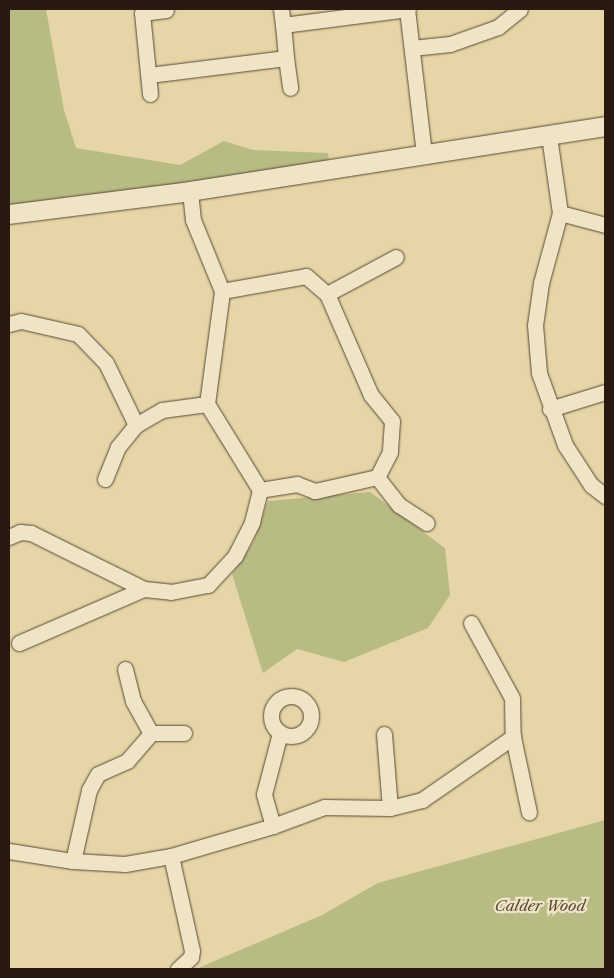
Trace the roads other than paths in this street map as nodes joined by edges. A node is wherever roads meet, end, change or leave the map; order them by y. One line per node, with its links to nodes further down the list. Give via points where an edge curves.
1 (281, 9): 5 (street)
2 (408, 9): 5 (street); 6 (street)
3 (520, 9): 6 (street, via 498,27 458,41)
4 (166, 10): 8 (street, via 142,12)
5 (283, 26): 7 (street)
6 (412, 48): 13 (street)
7 (286, 58): 8 (street); 9 (street)
8 (149, 75): 10 (street)
9 (290, 88)
10 (150, 94)
11 (605, 126): 12 (street)
12 (549, 136): 13 (street); 15 (street)
13 (424, 154): 14 (street)
14 (190, 191): 16 (street); 19 (street, via 193,220)
15 (560, 213): 17 (street); 24 (street, via 541,284 535,325 539,373)
16 (9, 214)
17 (605, 225)
18 (396, 257): 20 (street)
19 (222, 291): 20 (street, via 301,275); 23 (street)
20 (327, 294): 26 (street, via 371,395 392,420 390,452)
21 (9, 324): 25 (street, via 21,321 78,334 106,363)
22 (605, 392): 24 (street)
23 (207, 404): 25 (street, via 162,410); 28 (street)
24 (550, 409): 29 (street, via 565,445 591,485)
25 (136, 425): 27 (street, via 118,448)
26 (377, 477): 28 (street, via 315,491 297,484); 30 (street, via 399,506)
27 (105, 479)
28 (260, 490): 32 (street, via 252,522 235,556 208,586 171,592)
29 (605, 496)
30 (427, 523)
31 (9, 537): 32 (street, via 20,532 30,533)
32 (144, 589): 34 (street)
33 (471, 623): 40 (street, via 512,698)
34 (18, 643)
35 (125, 669): 37 (street, via 133,701)
36 (184, 732): 37 (street)
37 (152, 733): 46 (street, via 127,761 98,774 89,790)
38 (280, 733): 43 (street, via 264,794)
39 (384, 734): 41 (street)
40 (512, 737): 41 (street, via 422,800); 42 (street)
41 (390, 808): 43 (street, via 324,807)
42 (529, 812)
43 (273, 826): 45 (street)
44 (9, 851): 46 (street)
45 (171, 856): 46 (street, via 125,864); 47 (street, via 192,951 191,957)
46 (72, 861)
47 (178, 969)

